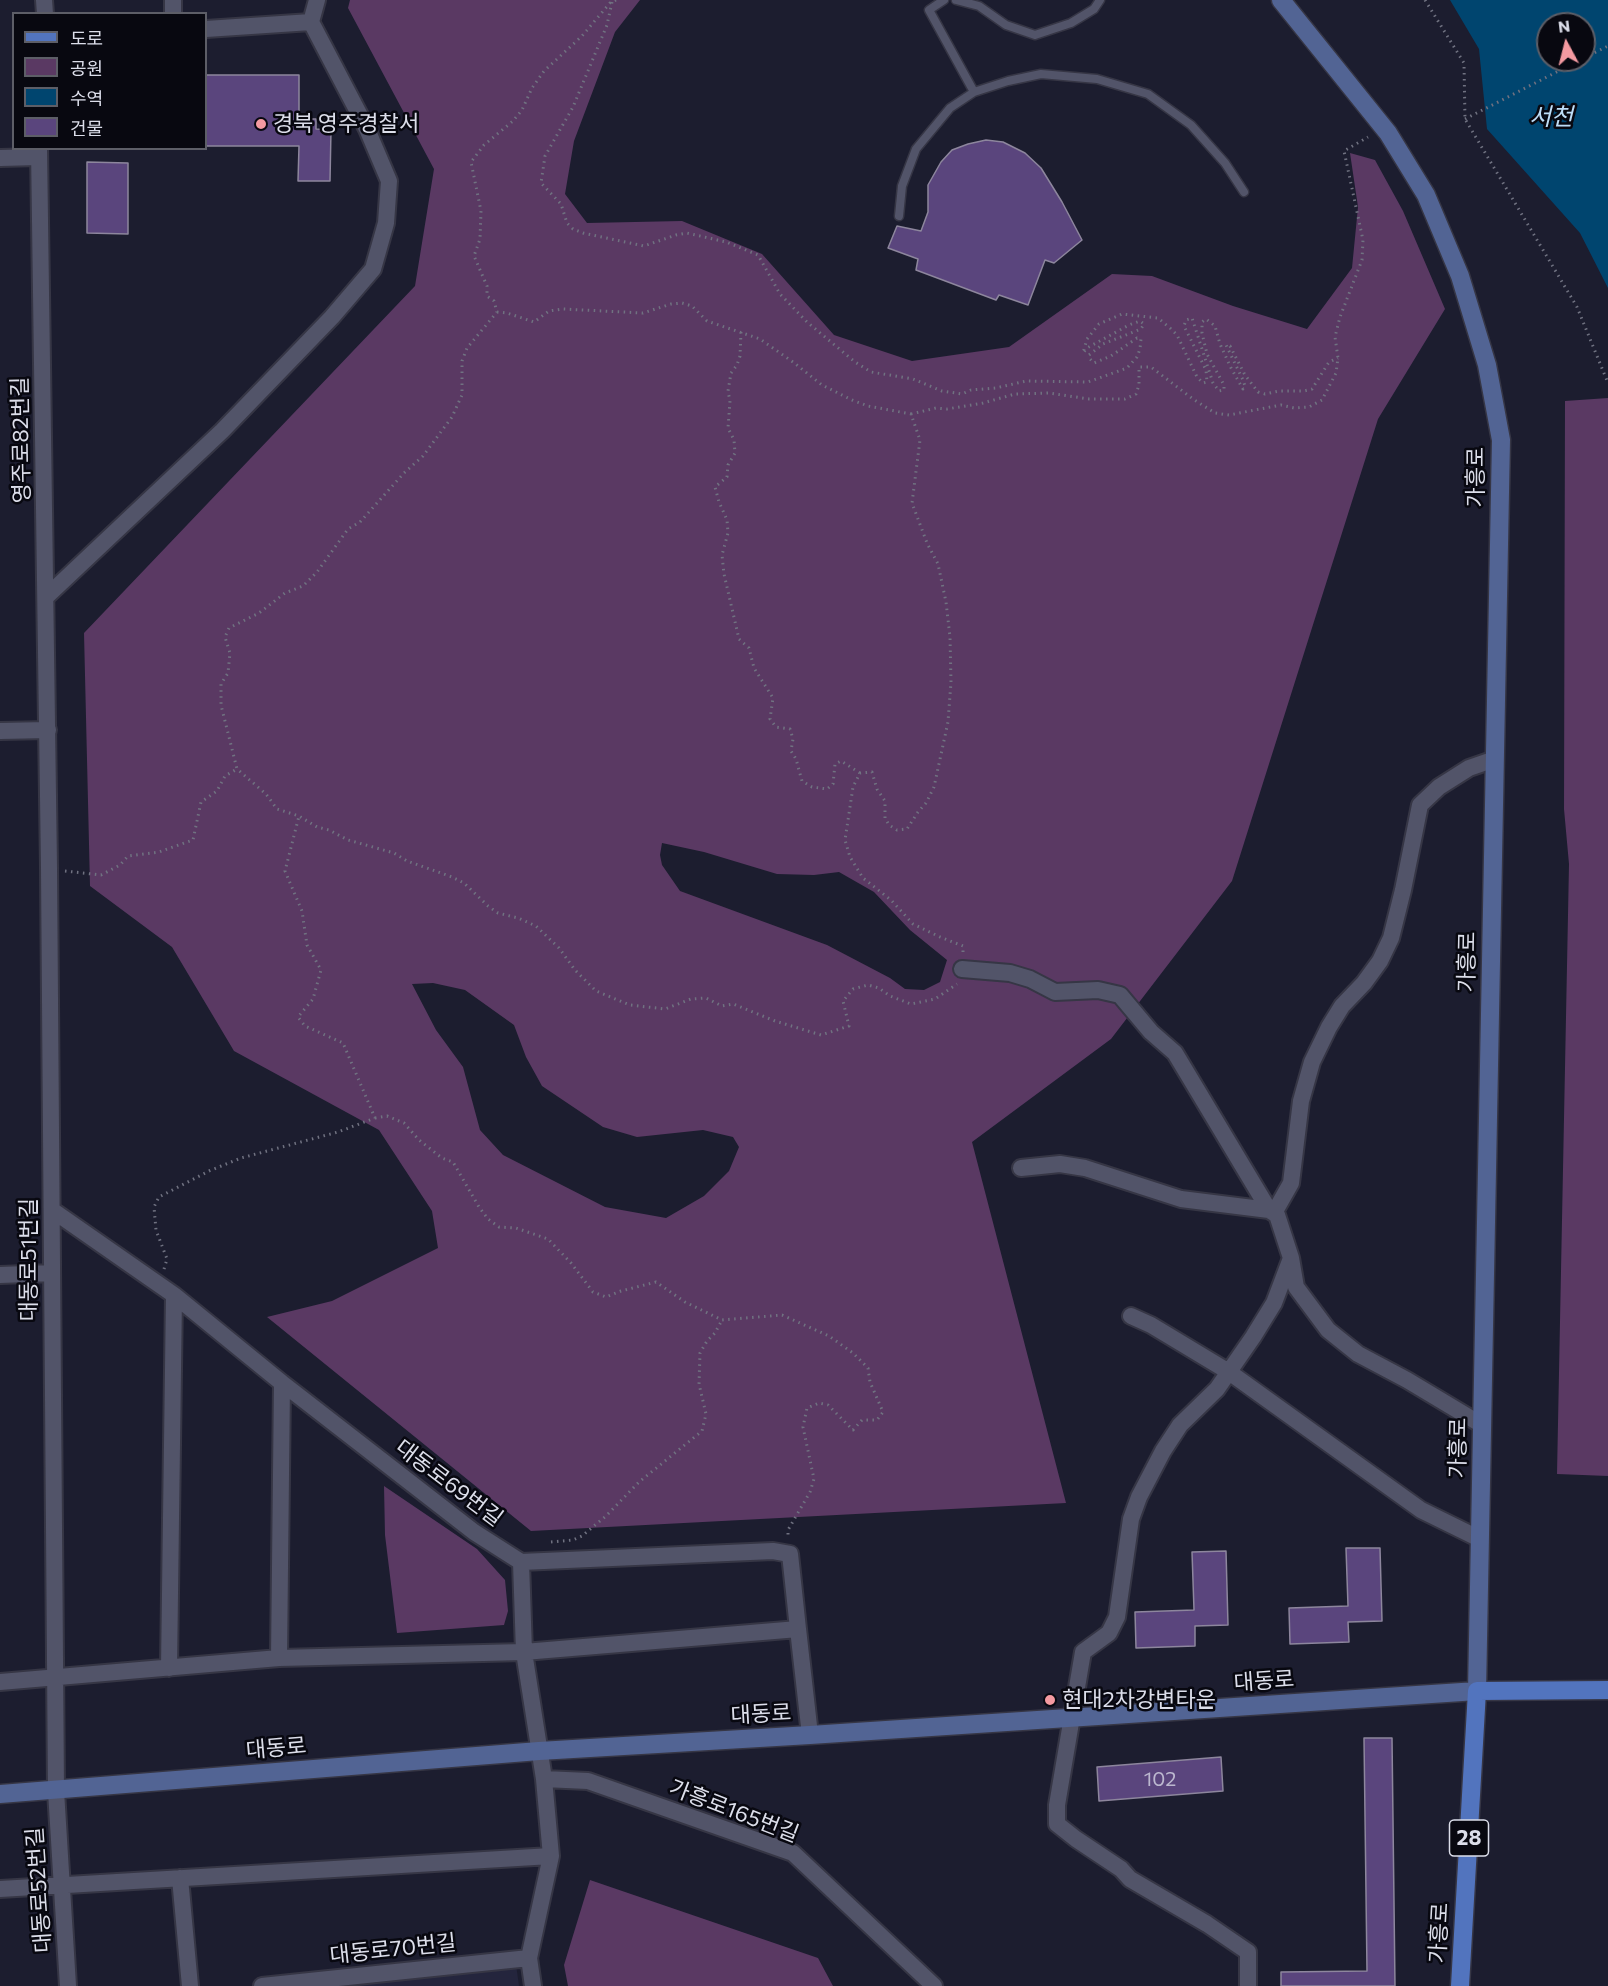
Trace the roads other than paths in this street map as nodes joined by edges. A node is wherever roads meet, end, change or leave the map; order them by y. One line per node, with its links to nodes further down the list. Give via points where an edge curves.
1 (317, 0): 6 (street)
2 (944, 0): 8 (lane, via 929,10)
3 (956, 0): 4 (lane, via 979,6 1006,25 1035,35 1071,23 1094,9)
4 (1100, 0)
5 (1281, 0): 16 (main road, 가흥로, via 1384,128 1426,195 1460,276 1487,365 1501,440)
6 (310, 22): 7 (street); 13 (street, via 367,129 389,181 386,223 373,270 222,431)
7 (207, 29)
8 (974, 92): 11 (lane, via 1041,74 1097,79 1148,94 1191,125 1225,163); 12 (lane, via 950,108 916,149 902,186)
9 (39, 153): 10 (street); 13 (street, 영주로82번길)
10 (0, 158)
11 (1244, 192)
12 (899, 216)
13 (46, 597): 14 (street, 영주로82번길)
14 (48, 730): 15 (street); 19 (street, 대동로51번길)
15 (0, 731)
16 (1495, 759): 20 (street, via 1469,768 1420,805 1390,938 1380,961 1342,1006 1312,1062 1301,1101 1292,1183); 28 (main road, 가흥로)
17 (962, 969): 20 (street, via 1010,973 1055,992 1098,990 1120,995 1175,1053)
18 (1021, 1168): 20 (street, via 1060,1164 1085,1168 1181,1199)
19 (52, 1210): 22 (street, 대동로51번길); 24 (street, 대동로69번길)
20 (1271, 1211): 21 (street, via 1277,1215)
21 (1291, 1258): 26 (street, via 1274,1303); 28 (street, via 1296,1287 1328,1330 1358,1354)
22 (51, 1273): 23 (street); 35 (street, 대동로51번길)
23 (0, 1275)
24 (174, 1295): 27 (street, 대동로69번길); 34 (street)
25 (1131, 1316): 26 (street)
26 (1229, 1372): 29 (street, via 1421,1510); 39 (street, via 1179,1425 1139,1497 1131,1519 1117,1617 1109,1633 1083,1652)
27 (282, 1383): 30 (street, 대동로69번길, via 474,1532); 33 (street)
28 (1482, 1425): 29 (main road, 가흥로)
29 (1480, 1539): 38 (main road, 가흥로)
30 (526, 1562): 31 (street, via 774,1551 790,1554); 32 (street)
31 (798, 1629): 32 (street); 40 (street)
32 (524, 1652): 33 (street); 41 (street)
33 (279, 1658): 34 (street)
34 (169, 1668): 35 (street)
35 (54, 1678): 36 (street); 43 (street, 대동로51번길)
36 (0, 1682)
37 (1608, 1690): 38 (main road, 대동로)
38 (1478, 1691): 39 (main road, 대동로); 56 (main road, 가흥로 / 28)
39 (1072, 1718): 40 (main road, 대동로); 55 (street, via 1057,1824 1130,1879 1248,1952)
40 (810, 1735): 41 (main road, 대동로)
41 (539, 1750): 42 (street); 43 (main road, 대동로)
42 (544, 1779): 45 (street); 54 (street, 가흥로165번길, via 588,1781 793,1853)
43 (56, 1791): 44 (main road, 대동로); 47 (street, 대동로52번길)
44 (0, 1794)
45 (551, 1856): 46 (street); 49 (street)
46 (180, 1878): 47 (street); 51 (street)
47 (62, 1885): 48 (street); 50 (street, 대동로52번길)
48 (0, 1889)
49 (529, 1958): 52 (street, 대동로70번길); 53 (street)
50 (68, 1986)
51 (190, 1986)
52 (262, 1986)
53 (533, 1986)
54 (934, 1986)
55 (1248, 1986)
56 (1460, 1986)

